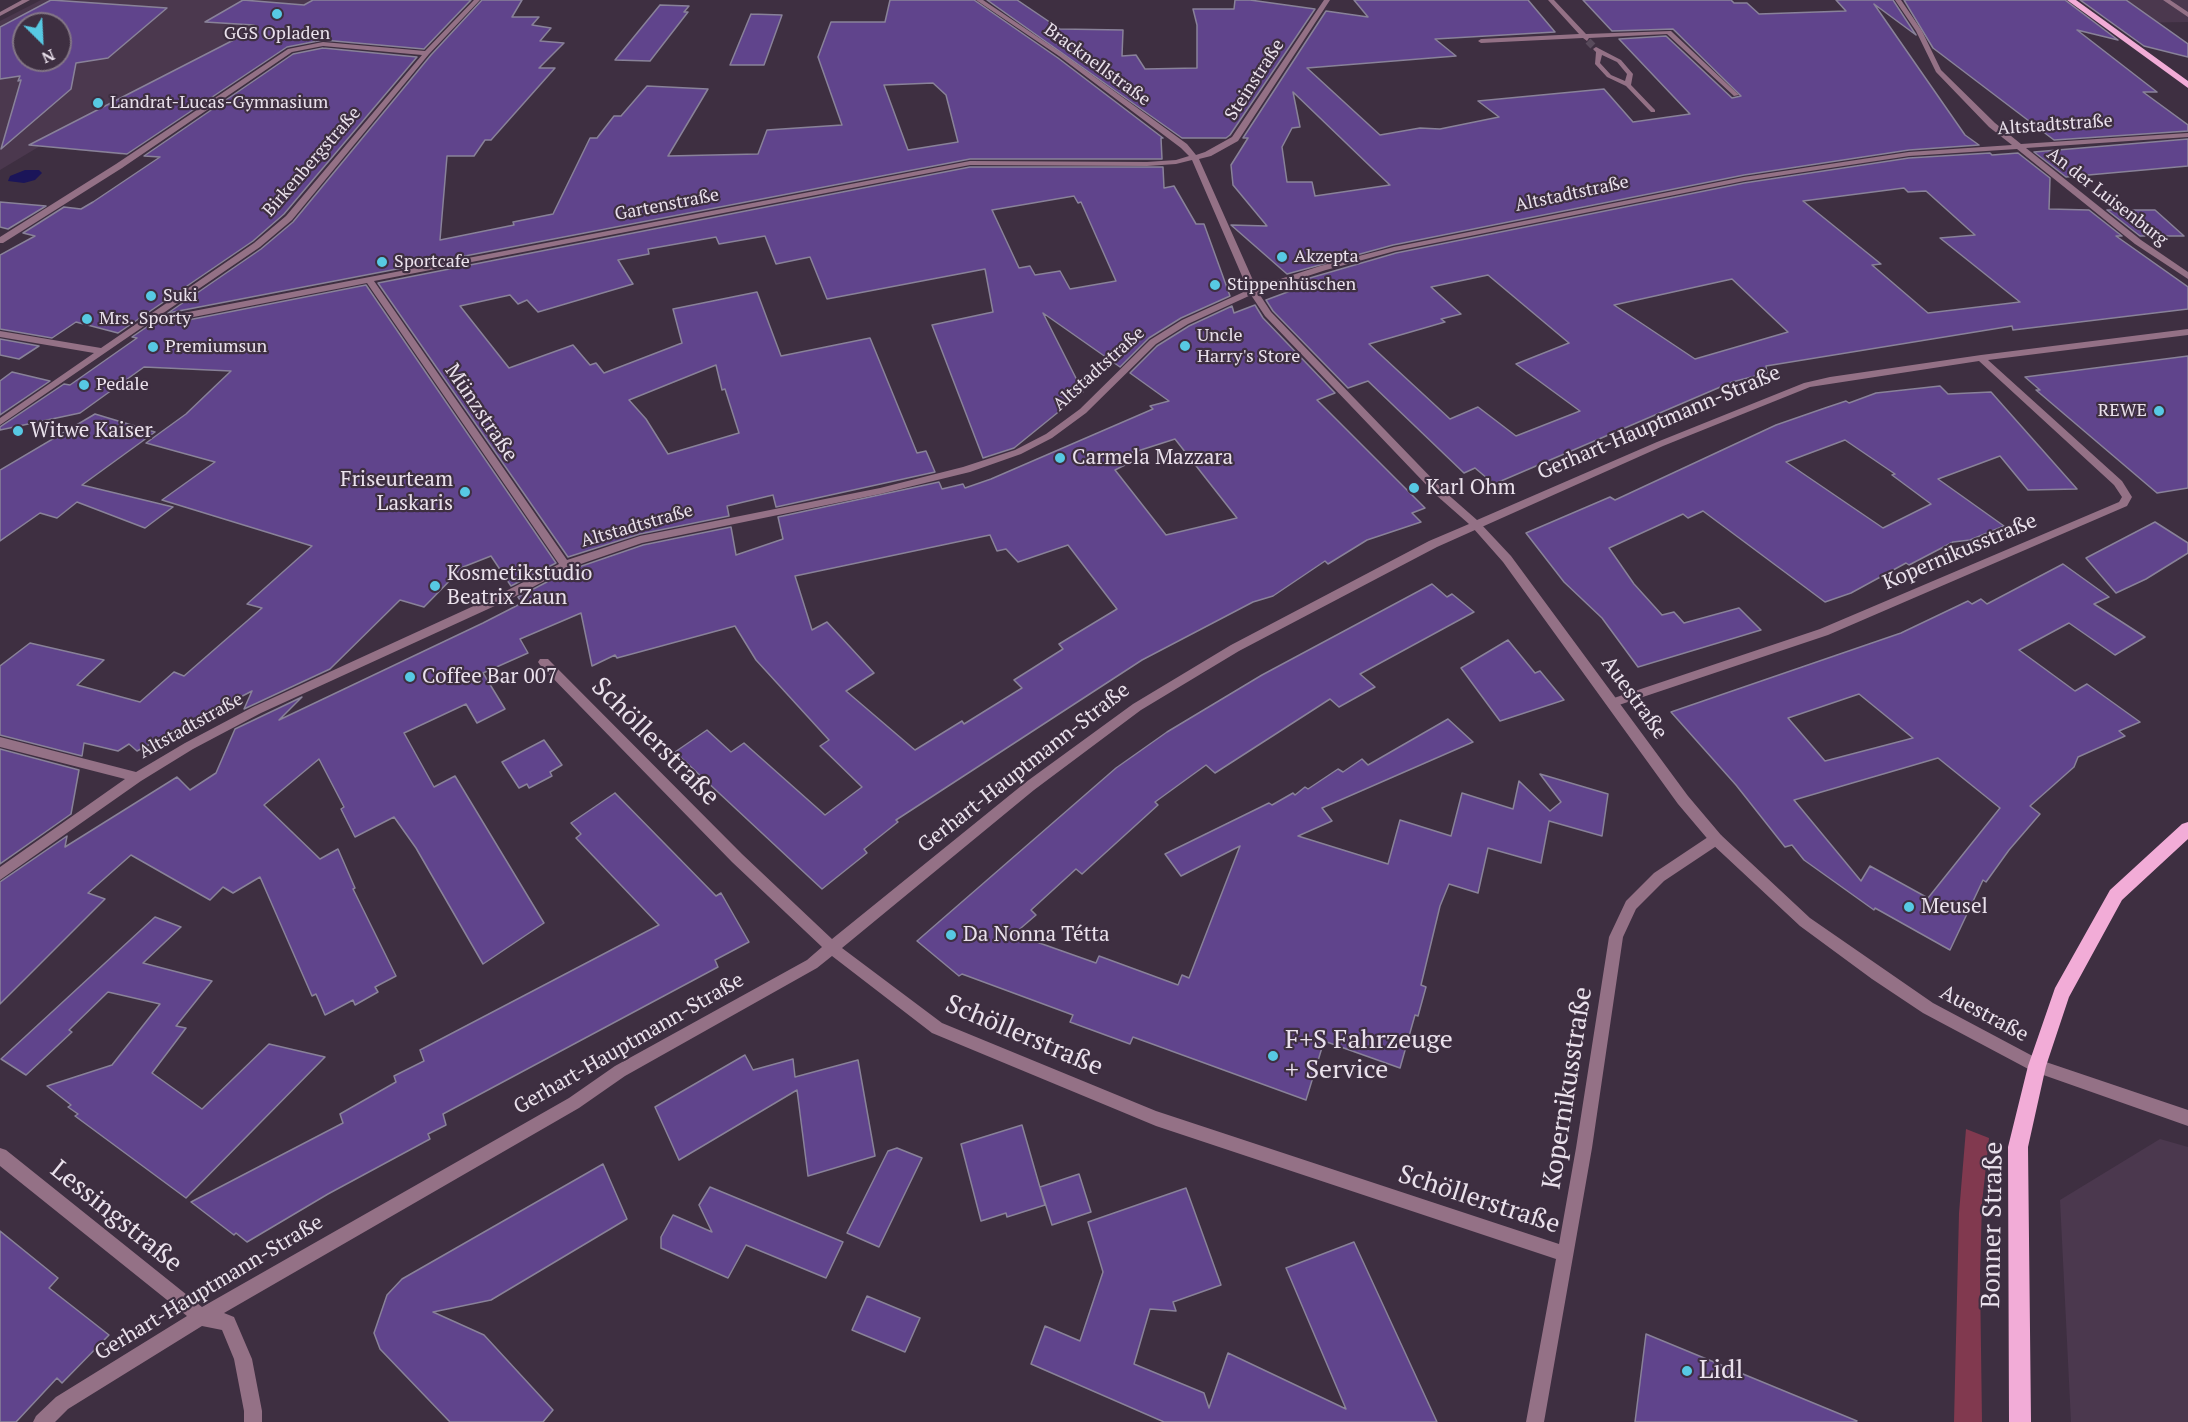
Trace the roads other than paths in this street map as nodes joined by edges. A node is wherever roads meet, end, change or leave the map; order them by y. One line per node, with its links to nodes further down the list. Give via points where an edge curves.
1 (27, 0): 9 (street)
2 (477, 0): 13 (street, Birkenbergstraße)
3 (979, 0): 20 (street, Bracknellstraße, via 1061,56)
4 (1327, 0): 20 (street, Steinstraße, via 1235,139 1220,150)
5 (1551, 0): 11 (street)
6 (1898, 0): 19 (street, An der Luisenburg, via 1919,31 1938,71)
7 (2071, 0): 15 (main road)
8 (2166, 0): 10 (street)
9 (0, 14)
10 (2188, 15)
11 (1586, 38): 12 (street); 16 (street, via 1669,32)
12 (1481, 41)
13 (427, 53): 21 (street, via 323,44 290,50 120,166); 25 (street, Birkenbergstraße, via 289,218)
14 (1628, 85): 14 (street, via 1609,76 1597,63 1598,51 1618,61 1630,74); 17 (street)
15 (2188, 85)
16 (1736, 95)
17 (1653, 111)
18 (2188, 135): 19 (street, Altstadtstraße)
19 (2016, 145): 22 (street, An der Luisenburg, via 2138,242); 24 (street, Altstadtstraße, via 1865,160 1616,203 1394,249)
20 (1195, 158): 23 (street, Gartenstraße, via 1147,164 970,163); 24 (street)
21 (0, 241)
22 (2188, 276)
23 (369, 280): 25 (street, Gartenstraße); 32 (street, Münzstraße)
24 (1252, 291): 31 (street, Auestraße, via 1268,315 1440,493); 32 (street, Altstadtstraße, via 1185,322 1153,342 1083,411 1049,436 1018,452 966,470 880,491 640,540)
25 (149, 320): 28 (street, Birkenbergstraße)
26 (2188, 332): 29 (street, Gerhart-Hauptmann-Straße)
27 (0, 334): 28 (street)
28 (100, 351): 30 (street, Birkenbergstraße)
29 (1981, 358): 31 (street, Gerhart-Hauptmann-Straße, via 1807,385 1660,444); 34 (street, Kopernikusstraße, via 2118,483 2127,497 2117,508 1824,632)
30 (0, 422)
31 (1477, 526): 34 (street, Auestraße, via 1507,559); 40 (street, Gerhart-Hauptmann-Straße, via 1433,544 1235,648 1137,707 1030,786)
32 (565, 565): 36 (street, Altstadtstraße, via 257,710)
33 (544, 662): 40 (street, Schöllerstraße, via 737,858)
34 (1612, 703): 38 (street, Auestraße)
35 (0, 742): 36 (street)
36 (137, 777): 39 (street, Altstadtstraße)
37 (2188, 829): 41 (main road, Bonner Straße, via 2116,895 2061,994)
38 (1716, 839): 41 (street, Auestraße, via 1805,922 1877,974 1928,1008); 44 (street, Kopernikusstraße, via 1659,877 1631,905 1616,937)
39 (0, 874)
40 (833, 949): 44 (street, Schöllerstraße, via 937,1028 1156,1118); 45 (street, Gerhart-Hauptmann-Straße)
41 (2037, 1066): 42 (street, Auestraße); 49 (main road, Bonner Straße, via 2018,1147)
42 (2188, 1118)
43 (0, 1156): 45 (street, Lessingstraße)
44 (1565, 1254): 48 (street, Kopernikusstraße)
45 (201, 1317): 46 (street, Gerhart-Hauptmann-Straße, via 62,1403); 47 (street, via 228,1323 243,1359)
46 (42, 1422)
47 (253, 1422)
48 (1535, 1422)
49 (2020, 1422)

